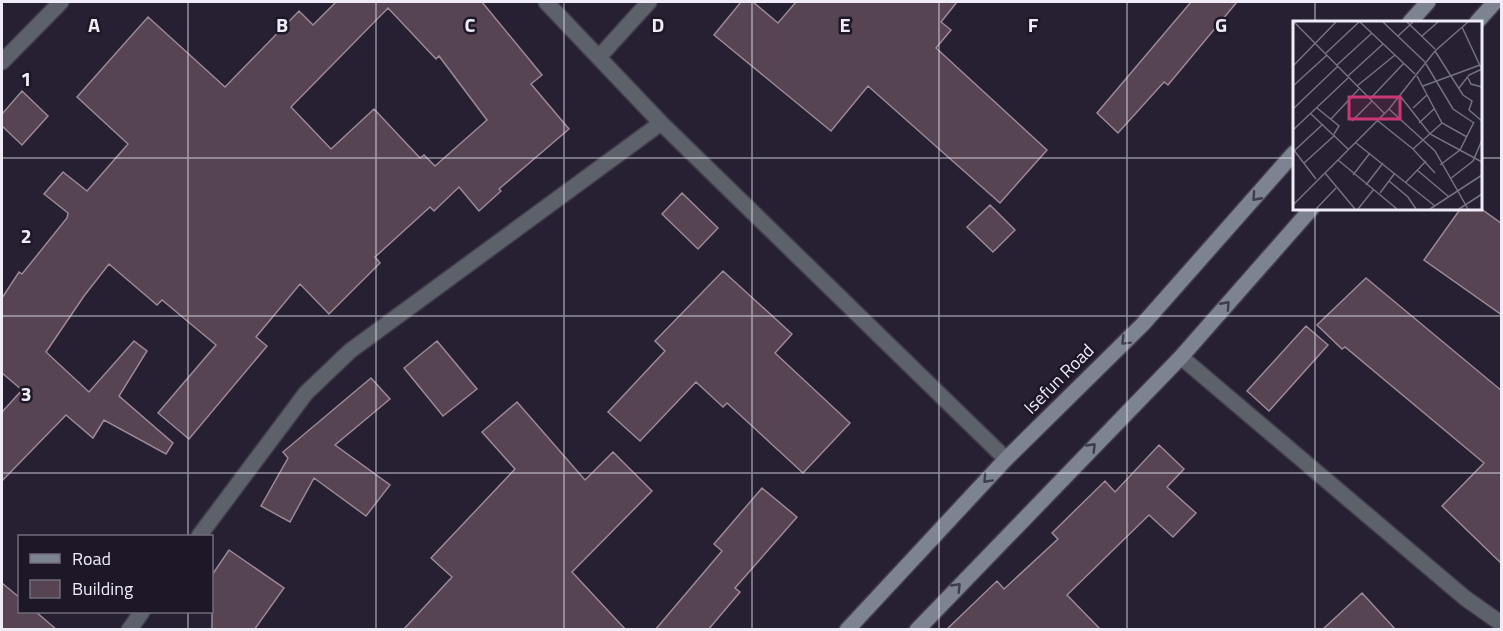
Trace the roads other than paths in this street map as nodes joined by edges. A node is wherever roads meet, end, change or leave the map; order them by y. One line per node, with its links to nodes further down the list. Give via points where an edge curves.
1 (62, 2): 9 (street)
2 (546, 2): 8 (street)
3 (649, 2): 8 (street)
4 (1428, 2): 6 (street)
5 (1495, 2): 7 (street)
6 (1411, 21)
7 (1477, 21)
8 (600, 56): 10 (street)
9 (2, 63)
10 (661, 123): 14 (street); 15 (street, via 350,351 306,393)
11 (1293, 154): 14 (street, Isefun Road, one-way to 14, via 1143,324)
12 (1310, 210): 13 (street, one-way to 12)
13 (1180, 357): 17 (street, via 1465,598); 20 (street, one-way to 13)
14 (1006, 459): 19 (street, Isefun Road, one-way to 19)
15 (200, 535)
16 (141, 613): 18 (street)
17 (1502, 624)
18 (129, 630)
19 (847, 630)
20 (917, 630)

